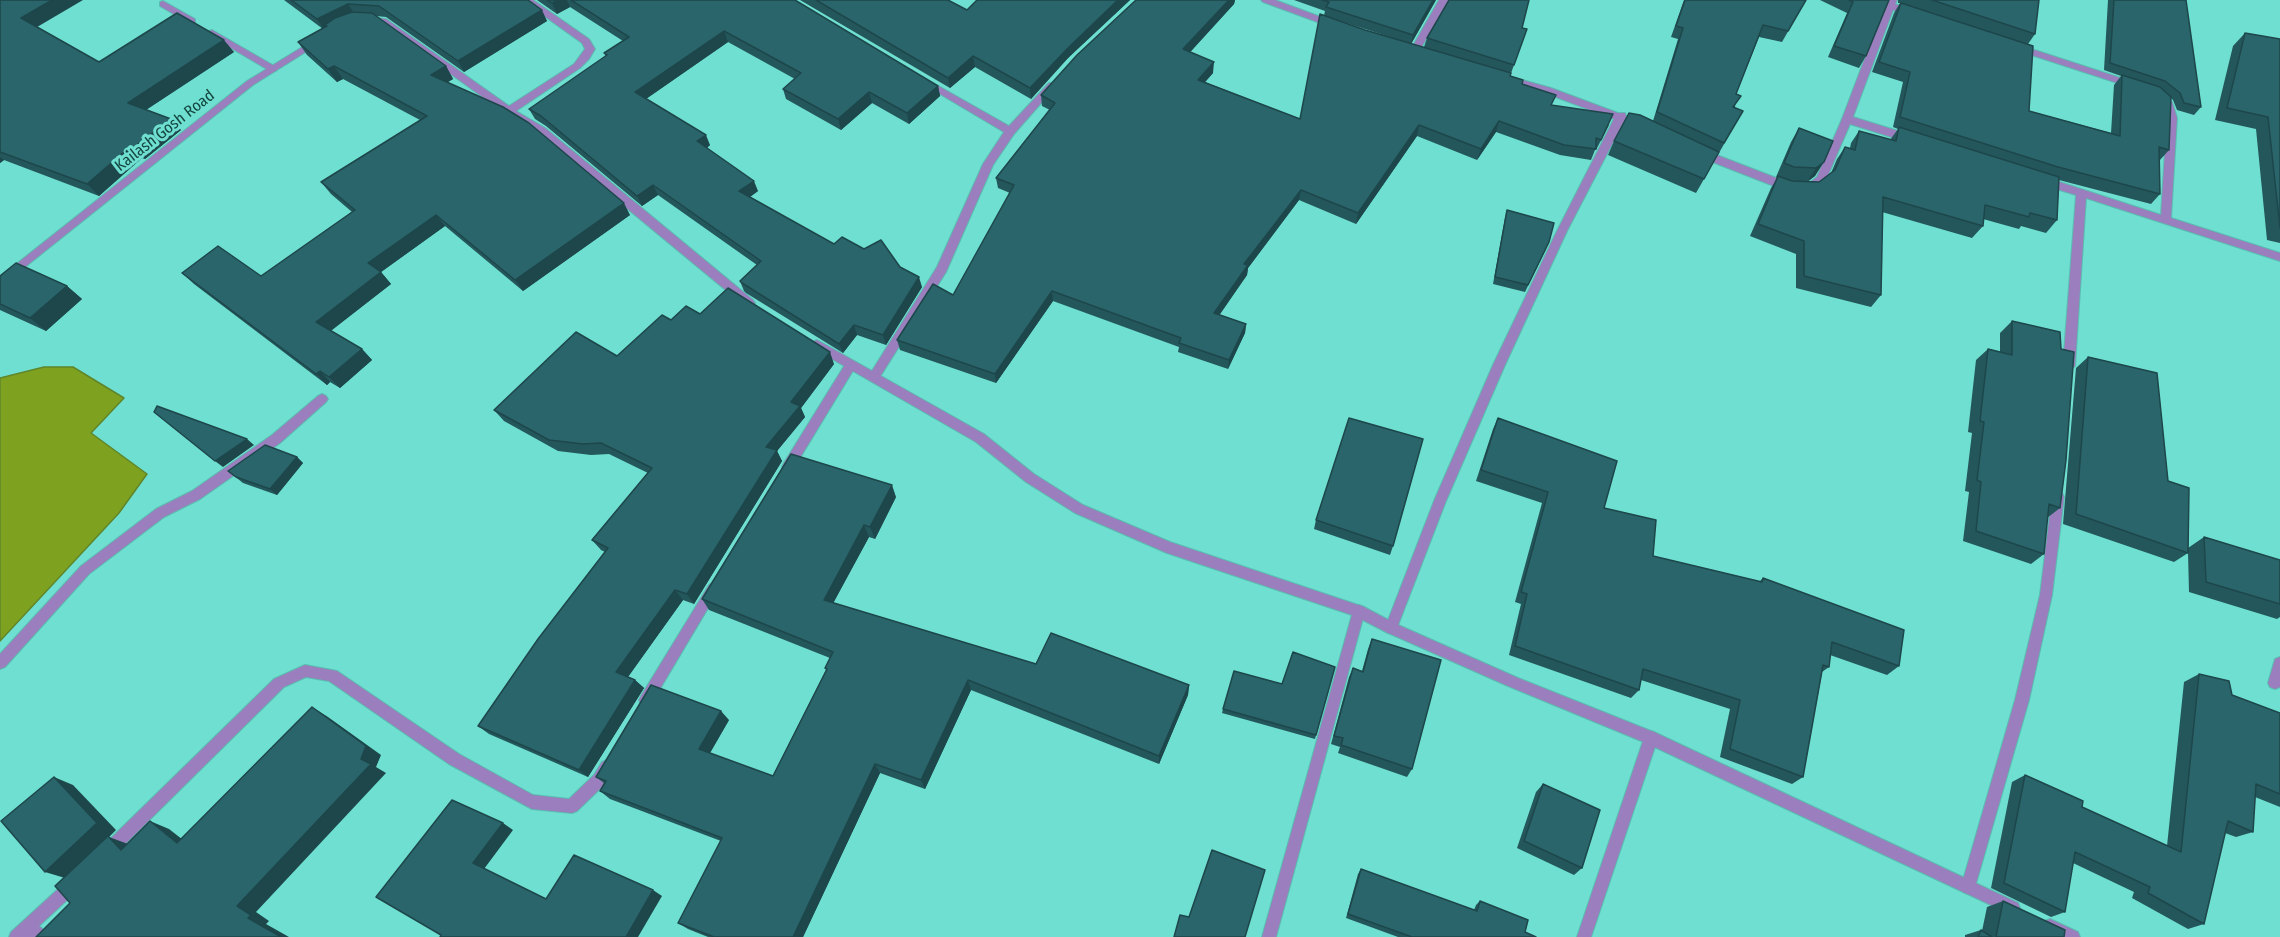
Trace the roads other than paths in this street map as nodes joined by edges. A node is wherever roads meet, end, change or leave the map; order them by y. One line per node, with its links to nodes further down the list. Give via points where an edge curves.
1 (527, 0): 18 (street, via 586,41 590,49 578,66)
2 (1266, 0): 8 (street)
3 (1444, 0): 11 (street, via 1410,50)
4 (1891, 3): 6 (street); 20 (street)
5 (163, 4): 12 (street)
6 (1923, 17)
7 (359, 19): 18 (street, via 383,21)
8 (1345, 29)
9 (331, 33): 12 (street, Kailash Gosh Road)
10 (2012, 46): 16 (street)
11 (1426, 55)
12 (273, 69): 29 (street, Kailash Gosh Road, via 250,83)
13 (1493, 74): 19 (street)
14 (919, 78): 21 (street)
15 (1058, 79): 21 (street)
16 (2144, 89)
17 (2155, 93): 27 (street, via 2169,104 2172,118)
18 (509, 111): 30 (street, via 541,130 741,298)
19 (1621, 116): 22 (street); 40 (street, via 1498,365)
20 (1847, 119): 23 (street); 24 (street, via 1821,179 1810,188 1784,187)
21 (1010, 131): 33 (street, via 988,164 942,269)
22 (1652, 132)
23 (1916, 141)
24 (1695, 150)
25 (2035, 178): 26 (street)
26 (2081, 192): 27 (street); 34 (street)
27 (2166, 220): 28 (street)
28 (2280, 257)
29 (0, 283)
30 (761, 310)
31 (801, 335): 32 (street)
32 (850, 366): 33 (street); 36 (street)
33 (874, 377): 39 (street, via 980,438 1030,478 1079,509 1167,547)
34 (2068, 381)
35 (322, 399): 41 (street, via 276,439 196,495 159,513 85,570)
36 (781, 477)
37 (2060, 483): 49 (street, via 2046,595 2022,699)
38 (719, 578): 44 (street)
39 (1359, 611): 40 (street); 55 (street)
40 (1392, 628): 45 (street)
41 (0, 663)
42 (2280, 663): 43 (street)
43 (2275, 683)
44 (641, 710)
45 (1651, 738): 49 (street); 56 (street)
46 (617, 750): 47 (street, via 599,780 572,806 532,802 454,759 332,675 305,671 279,683)
47 (97, 861)
48 (80, 878): 52 (street)
49 (1968, 887): 50 (street)
50 (2021, 912)
51 (2042, 922): 57 (street)
52 (28, 927): 53 (street); 54 (street)
53 (16, 937)
54 (41, 937)
55 (1269, 937)
56 (1584, 937)
57 (2073, 937)

